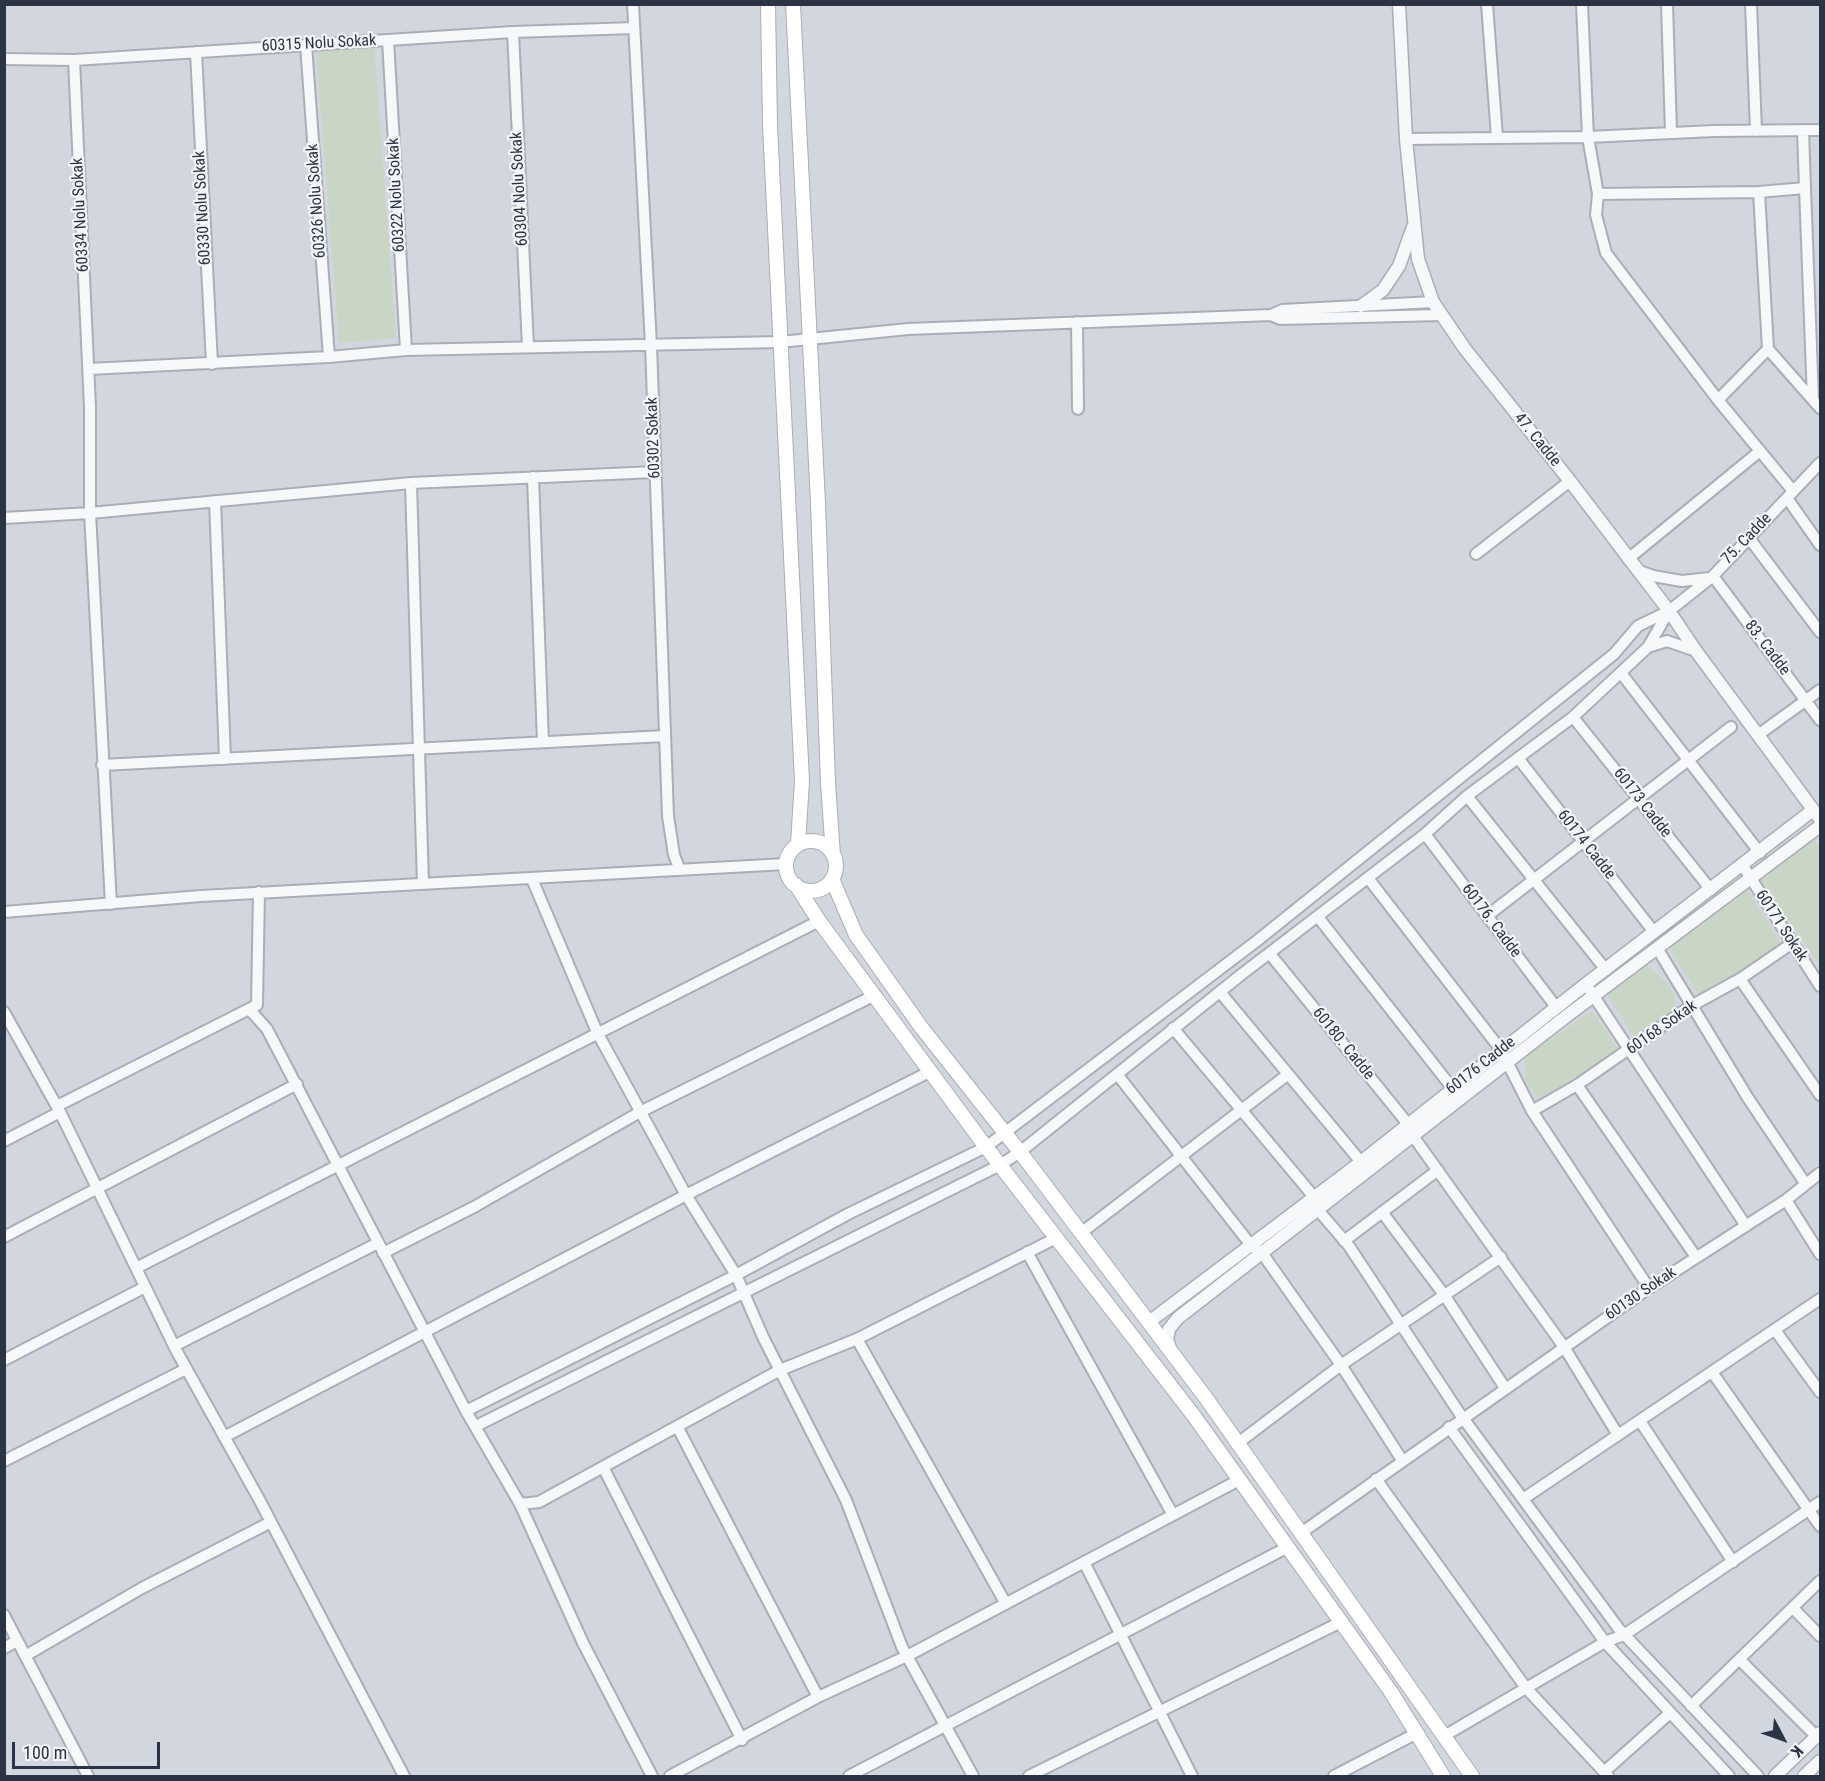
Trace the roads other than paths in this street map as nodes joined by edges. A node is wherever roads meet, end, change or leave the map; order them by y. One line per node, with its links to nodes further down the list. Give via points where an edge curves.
1 (633, 4): 9 (street, 60302 Sokak)
2 (768, 4): 33 (main road)
3 (793, 4): 32 (main road)
4 (1399, 4): 22 (street, 47. Cadde)
5 (1487, 4): 20 (street)
6 (1582, 4): 21 (street)
7 (1667, 4): 19 (street)
8 (1751, 4): 18 (street)
9 (634, 28): 10 (street, 60315 Nolu Sokak); 34 (street, 60302 Sokak)
10 (513, 32): 11 (street, 60315 Nolu Sokak); 35 (street, 60304 Nolu Sokak)
11 (388, 40): 12 (street, 60315 Nolu Sokak); 37 (street, 60322 Nolu Sokak)
12 (306, 45): 13 (street, 60315 Nolu Sokak); 38 (street, 60326 Nolu Sokak)
13 (196, 52): 15 (street, 60315 Nolu Sokak); 39 (street, 60330 Nolu Sokak)
14 (4, 59): 15 (street, 60315 Nolu Sokak)
15 (74, 60): 40 (street, 60334 Nolu Sokak)
16 (1803, 130): 17 (street); 18 (street); 23 (street)
17 (1821, 130)
18 (1756, 131): 19 (street)
19 (1671, 132): 21 (street)
20 (1497, 137): 21 (street); 22 (street)
21 (1588, 137): 25 (street)
22 (1406, 139): 26 (street, 47. Cadde)
23 (1805, 188): 24 (street); 42 (street)
24 (1760, 192): 25 (street); 36 (street)
25 (1598, 194): 41 (street, via 1596,215 1606,253)
26 (1414, 223): 27 (street, 47. Cadde, via 1418,259); 28 (street, via 1399,266 1383,290)
27 (1433, 302): 28 (street); 30 (street, 47. Cadde)
28 (1361, 306): 29 (street, via 1282,310)
29 (1271, 315): 30 (street, via 1280,319); 31 (street)
30 (1441, 315): 48 (street, 47. Cadde)
31 (1077, 322): 32 (street, via 908,329); 43 (street)
32 (810, 339): 33 (street); 86 (main road)
33 (780, 342): 34 (street); 84 (main road, via 802,781)
34 (651, 345): 35 (street); 46 (street, 60302 Sokak)
35 (528, 347): 37 (street)
36 (1768, 349): 41 (street); 42 (street)
37 (406, 350): 38 (street)
38 (329, 357): 39 (street)
39 (212, 364): 40 (street)
40 (89, 369): 52 (street, 60334 Nolu Sokak)
41 (1718, 400): 44 (street)
42 (1817, 404)
43 (1078, 409)
44 (1760, 451): 50 (street); 57 (street)
45 (1821, 463): 50 (street, 75. Cadde)
46 (655, 472): 47 (street); 71 (street, 60302 Sokak)
47 (533, 477): 49 (street); 72 (street)
48 (1570, 481): 56 (street); 57 (street, 47. Cadde)
49 (411, 483): 51 (street); 73 (street)
50 (1790, 495): 54 (street, 75. Cadde); 55 (street)
51 (215, 501): 52 (street); 75 (street)
52 (90, 513): 53 (street); 77 (street, 60334 Nolu Sokak)
53 (4, 518)
54 (1749, 538): 59 (street, 75. Cadde); 61 (street)
55 (1821, 545)
56 (1476, 554)
57 (1628, 559): 58 (street, 47. Cadde)
58 (1636, 569): 59 (street, via 1682,581); 60 (street, 47. Cadde)
59 (1711, 577): 60 (street, 75. Cadde); 66 (street, 83. Cadde)
60 (1669, 611): 62 (street); 63 (street, 47. Cadde); 136 (street, via 1638,626 1614,654 1258,940)
61 (1821, 632)
62 (1648, 646): 63 (street, via 1667,641); 64 (street)
63 (1696, 651): 70 (street, 47. Cadde)
64 (1621, 673): 67 (street); 76 (street)
65 (1821, 690): 66 (street)
66 (1806, 700): 68 (street, 83. Cadde); 70 (street)
67 (1573, 717): 74 (street); 79 (street, 60173 Cadde)
68 (1821, 720)
69 (1731, 727): 76 (street)
70 (1758, 735): 80 (street, 47. Cadde)
71 (665, 736): 72 (street); 89 (street, 60302 Sokak, via 668,816)
72 (543, 742): 73 (street)
73 (418, 748): 75 (street); 95 (street)
74 (1518, 758): 78 (street); 83 (street, 60174 Cadde)
75 (225, 759): 77 (street)
76 (1689, 760): 79 (street); 85 (street)
77 (102, 765): 99 (street, 60334 Nolu Sokak)
78 (1467, 796): 82 (street); 94 (street)
79 (1640, 799): 83 (street); 97 (street, 60173 Cadde)
80 (1817, 815): 85 (street, 60176 Cadde)
81 (1821, 826): 90 (street)
82 (1425, 834): 91 (street); 101 (street, 60176. Cadde)
83 (1584, 841): 94 (street); 104 (street, 60174 Cadde)
84 (798, 844): 86 (main road, via 821,843); 87 (main road)
85 (1760, 853): 88 (street, 60176 Cadde)
86 (833, 855): 93 (main road, via 836,863)
87 (786, 864): 89 (street); 96 (main road)
88 (1743, 866): 90 (street, 60171 Sokak); 97 (street, 60176 Cadde)
89 (680, 870): 92 (street)
90 (1750, 877): 105 (street, 60171 Sokak); 106 (street)
91 (1368, 878): 102 (street); 121 (street)
92 (532, 879): 95 (street); 120 (street)
93 (832, 879): 96 (main road, via 818,890); 136 (main road, via 856,934 921,1027)
94 (1534, 882): 101 (street); 108 (street)
95 (423, 884): 98 (street)
96 (796, 885): 103 (main road)
97 (1710, 890): 104 (street, 60176 Cadde)
98 (259, 892): 99 (street); 117 (street, via 257,1005)
99 (111, 904): 100 (street)
100 (4, 912)
101 (1487, 916): 116 (street, 60176. Cadde)
102 (1318, 917): 107 (street); 129 (street)
103 (819, 921): 113 (main road); 120 (street)
104 (1654, 932): 108 (street, 60176 Cadde)
105 (1791, 944): 109 (street, 60168 Sokak); 111 (street, 60171 Sokak)
106 (1657, 948): 114 (street); 115 (street)
107 (1270, 954): 112 (street); 135 (street, 60180. Cadde)
108 (1606, 970): 110 (street, 60176 Cadde)
109 (1740, 979): 115 (street, 60168 Sokak); 130 (street)
110 (1586, 984): 114 (street); 116 (street, 60176 Cadde)
111 (1821, 986)
112 (1220, 992): 119 (street); 126 (street)
113 (875, 995): 124 (main road); 134 (street)
114 (1594, 995): 122 (street); 123 (street)
115 (1691, 1006): 122 (street, 60168 Sokak); 147 (street)
116 (1557, 1007): 121 (street, 60176 Cadde)
117 (249, 1009): 127 (street, via 267,1029); 131 (street)
118 (4, 1012): 131 (street)
119 (1173, 1028): 125 (street); 132 (street)
120 (597, 1032): 134 (street); 144 (street)
121 (1501, 1050): 123 (street); 129 (street, 60176 Cadde)
122 (1629, 1051): 128 (street, 60168 Sokak); 154 (street)
123 (1508, 1062): 133 (street); 137 (street)
124 (931, 1071): 139 (main road); 149 (street)
125 (1117, 1074): 140 (street); 141 (street)
126 (1287, 1075): 132 (street); 142 (street)
127 (297, 1084): 144 (street); 148 (street)
128 (1577, 1085): 133 (street, 60168 Sokak); 165 (street)
129 (1453, 1089): 135 (street, 60176 Cadde)
130 (1821, 1095)
131 (59, 1109): 138 (street); 148 (street)
132 (1241, 1110): 141 (street); 150 (street)
133 (1532, 1111): 169 (street)
134 (640, 1112): 149 (street); 160 (street, via 474,1207)
135 (1408, 1124): 137 (street, 60180. Cadde); 142 (street, 60176 Cadde)
136 (1004, 1133): 139 (street); 140 (main road)
137 (1413, 1136): 145 (street, 60180. Cadde); 152 (street)
138 (4, 1141)
139 (986, 1147): 143 (main road); 167 (street, via 848,1214)
140 (1020, 1152): 143 (street); 155 (main road)
141 (1182, 1154): 155 (street); 159 (street)
142 (1361, 1162): 150 (street, 60176 Cadde)
143 (1000, 1165): 157 (main road); 170 (street)
144 (339, 1166): 160 (street); 166 (street)
145 (1438, 1170): 153 (street); 164 (street, 60180. Cadde)
146 (1821, 1173): 147 (street, 60130 Sokak)
147 (1805, 1183): 151 (street, 60130 Sokak)
148 (97, 1189): 156 (street); 166 (street)
149 (686, 1195): 167 (street); 176 (street)
150 (1314, 1197): 152 (street); 159 (street, 60176 Cadde)
151 (1786, 1200): 154 (street, 60130 Sokak); 163 (street)
152 (1317, 1210): 158 (street); 162 (street)
153 (1382, 1212): 158 (street); 171 (street)
154 (1746, 1226): 165 (street, 60130 Sokak)
155 (1081, 1233): 173 (main road)
156 (4, 1237)
157 (1056, 1238): 161 (street); 201 (main road)
158 (1344, 1241): 174 (street)
159 (1250, 1244): 162 (street); 173 (street, 60176 Cadde)
160 (381, 1248): 176 (street); 178 (street)
161 (1028, 1252): 177 (street); 206 (street)
162 (1262, 1253): 180 (street, via 1178,1318 1169,1329); 182 (street)
163 (1821, 1254)
164 (1501, 1257): 171 (street); 179 (street, 60180. Cadde)
165 (1696, 1257): 169 (street, 60130 Sokak)
166 (136, 1269): 168 (street)
167 (736, 1275): 170 (street); 188 (street)
168 (145, 1287): 178 (street); 181 (street)
169 (1649, 1288): 179 (street, 60130 Sokak)
170 (744, 1292): 184 (street); 191 (street)
171 (1445, 1296): 174 (street); 186 (street)
172 (1821, 1299): 175 (street)
173 (1149, 1322): 180 (main road)
174 (1401, 1325): 182 (street); 189 (street)
175 (1775, 1330): 185 (street); 187 (street)
176 (426, 1333): 188 (street); 195 (street)
177 (857, 1339): 184 (street); 214 (street)
178 (174, 1346): 183 (street)
179 (1564, 1347): 186 (street, 60130 Sokak); 194 (street, 60180. Cadde)
180 (1171, 1352): 196 (main road)
181 (4, 1360)
182 (1341, 1365): 196 (street); 197 (street)
183 (186, 1368): 195 (street); 198 (street)
184 (780, 1370): 193 (street); 225 (street, via 846,1500)
185 (1712, 1372): 190 (street); 205 (street)
186 (1505, 1388): 189 (street, 60130 Sokak)
187 (1821, 1392)
188 (466, 1411): 191 (street)
189 (1463, 1418): 192 (street, 60130 Sokak); 202 (street)
190 (1640, 1421): 194 (street); 212 (street)
191 (476, 1426): 204 (street)
192 (1449, 1427): 197 (street, 60130 Sokak); 222 (street)
193 (678, 1428): 199 (street); 228 (street)
194 (1618, 1435): 202 (street)
195 (224, 1437): 207 (street)
196 (1238, 1443): 209 (main road)
197 (1402, 1460): 200 (street, 60130 Sokak)
198 (4, 1461)
199 (603, 1467): 204 (street, via 538,1502); 236 (street)
200 (1376, 1479): 209 (street, 60130 Sokak); 227 (street)
201 (1239, 1480): 206 (street); 210 (main road)
202 (1523, 1499): 218 (street)
203 (1821, 1502): 205 (street)
204 (520, 1504): 241 (street, via 583,1643)
205 (1808, 1511): 208 (street); 212 (street)
206 (1173, 1515): 211 (street)
207 (271, 1522): 224 (street, via 142,1588); 240 (street)
208 (1821, 1526)
209 (1301, 1533): 235 (main road)
210 (1288, 1547): 217 (main road); 219 (street)
211 (1084, 1562): 214 (street); 219 (street)
212 (1733, 1562): 218 (street)
213 (1821, 1581): 215 (street)
214 (1006, 1604): 225 (street)
215 (1793, 1608): 220 (street); 226 (street)
216 (4, 1615): 221 (street)
217 (1341, 1622): 230 (street); 233 (main road)
218 (1624, 1635): 222 (street); 229 (street)
219 (1119, 1636): 230 (street); 232 (street)
220 (1821, 1636)
221 (17, 1641): 223 (street); 224 (street)
222 (1605, 1642): 227 (street); 231 (street)
223 (4, 1648)
224 (25, 1656): 239 (street)
225 (907, 1656): 228 (street); 232 (street)
226 (1740, 1660): 229 (street); 234 (street)
227 (1526, 1688): 235 (street); 238 (street)
228 (818, 1697): 236 (street)
229 (1691, 1706): 251 (street)
230 (1159, 1712): 245 (street); 246 (street)
231 (1670, 1713): 238 (street); 250 (street)
232 (946, 1726): 243 (street); 244 (street)
233 (1417, 1733): 247 (street); 248 (main road)
234 (1819, 1735): 252 (street)
235 (1444, 1736): 249 (main road)
236 (742, 1740): 242 (street)
237 (1821, 1761): 253 (street)
238 (1606, 1774)
239 (88, 1776)
240 (404, 1776)
241 (652, 1776)
242 (670, 1776)
243 (849, 1776)
244 (973, 1776)
245 (1029, 1776)
246 (1192, 1776)
247 (1334, 1776)
248 (1443, 1776)
249 (1472, 1776)
250 (1729, 1776)
251 (1758, 1776)
252 (1775, 1776)
253 (1804, 1776)

